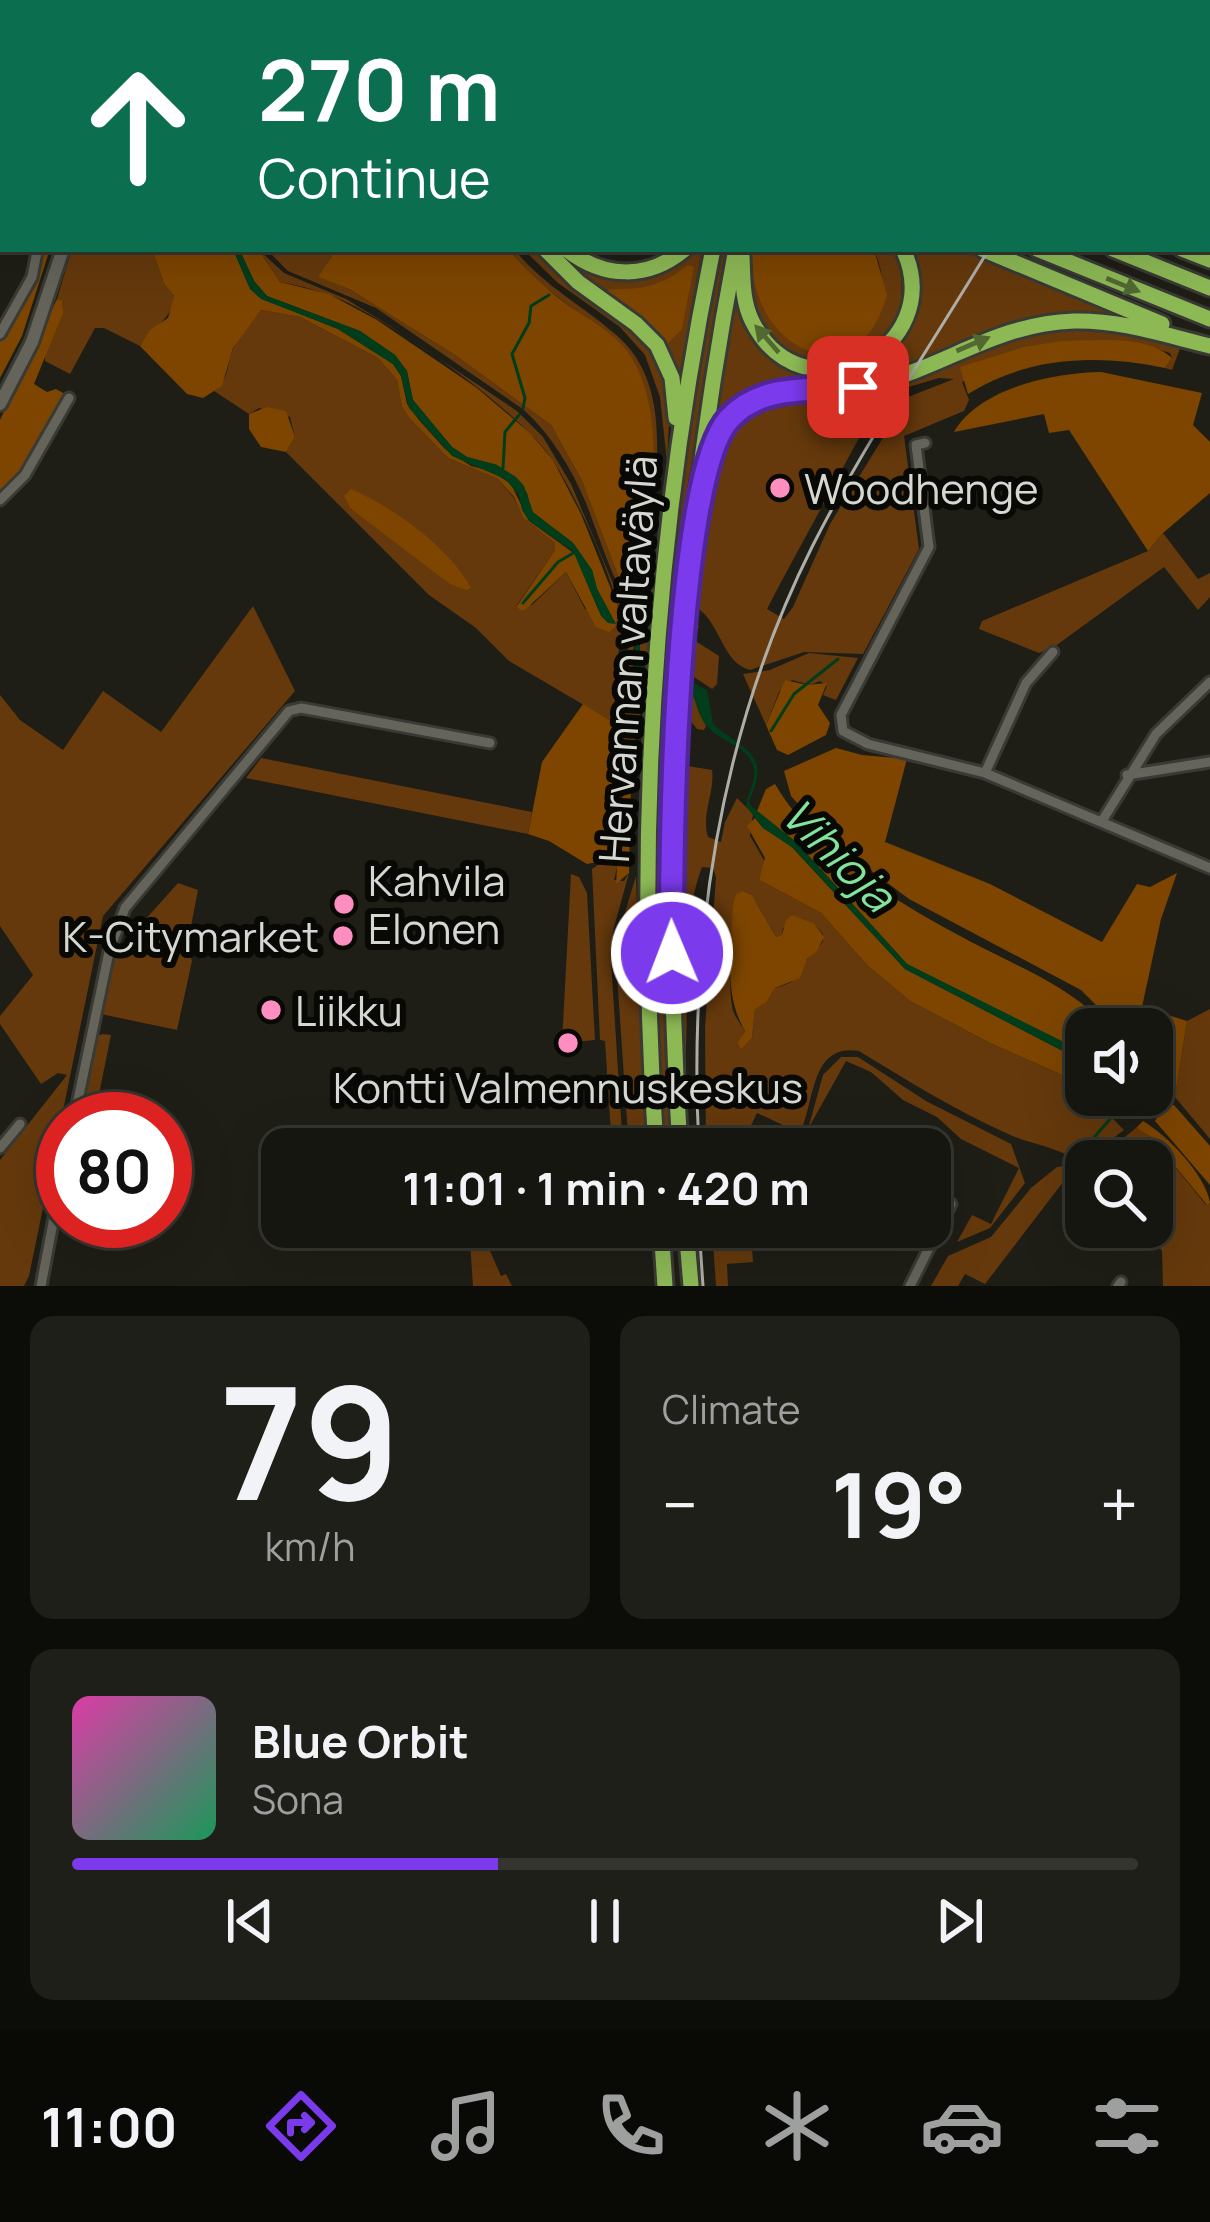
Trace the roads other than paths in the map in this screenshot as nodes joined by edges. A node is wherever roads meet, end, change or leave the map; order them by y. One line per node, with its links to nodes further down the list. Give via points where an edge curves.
1 (37, 252): 15 (street)
2 (62, 252): 18 (main road, via 32,342)
3 (548, 252): 20 (highway, via 662,352)
4 (571, 252): 5 (highway, via 623,273 658,267)
5 (680, 252)
6 (712, 252): 20 (highway, Hervannan valtaväylä)
7 (738, 252): 22 (highway, Hervannan valtaväylä)
8 (739, 252): 9 (highway, one-way to 8, via 913,289 895,339 856,366 820,370 786,359 760,334 746,303)
9 (904, 252)
10 (989, 252): 16 (highway)
11 (1044, 252): 14 (highway, one-way to 14)
12 (1120, 252): 13 (highway)
13 (1210, 288)
14 (1210, 319)
15 (0, 334)
16 (1210, 344): 22 (highway, one-way to 16, via 715,437 738,410 770,394 874,384 991,336 1057,322 1141,327)
17 (69, 398): 21 (street, via 25,475)
18 (0, 404)
19 (926, 443): 27 (street, via 916,445 929,547 841,715 843,730 868,744)
20 (677, 446): 33 (highway, Hervannan valtaväylä, via 650,763)
21 (0, 500)
22 (694, 520): 34 (highway, Hervannan valtaväylä, via 674,766)
23 (1053, 652): 27 (street, via 1026,683)
24 (1210, 682): 28 (street)
25 (490, 743): 31 (street, via 289,711 124,908)
26 (1210, 762): 28 (street)
27 (985, 773): 29 (street)
28 (1127, 775): 29 (street)
29 (1102, 820): 30 (street)
30 (1210, 868)
31 (80, 1092)
32 (20, 1124): 35 (street)
33 (655, 1128)
34 (679, 1128)
35 (0, 1148)
36 (48, 1248): 40 (street)
37 (662, 1248): 41 (highway)
38 (688, 1248): 42 (highway)
39 (929, 1248): 43 (street)
40 (40, 1286)
41 (665, 1286)
42 (691, 1286)
43 (910, 1286)

